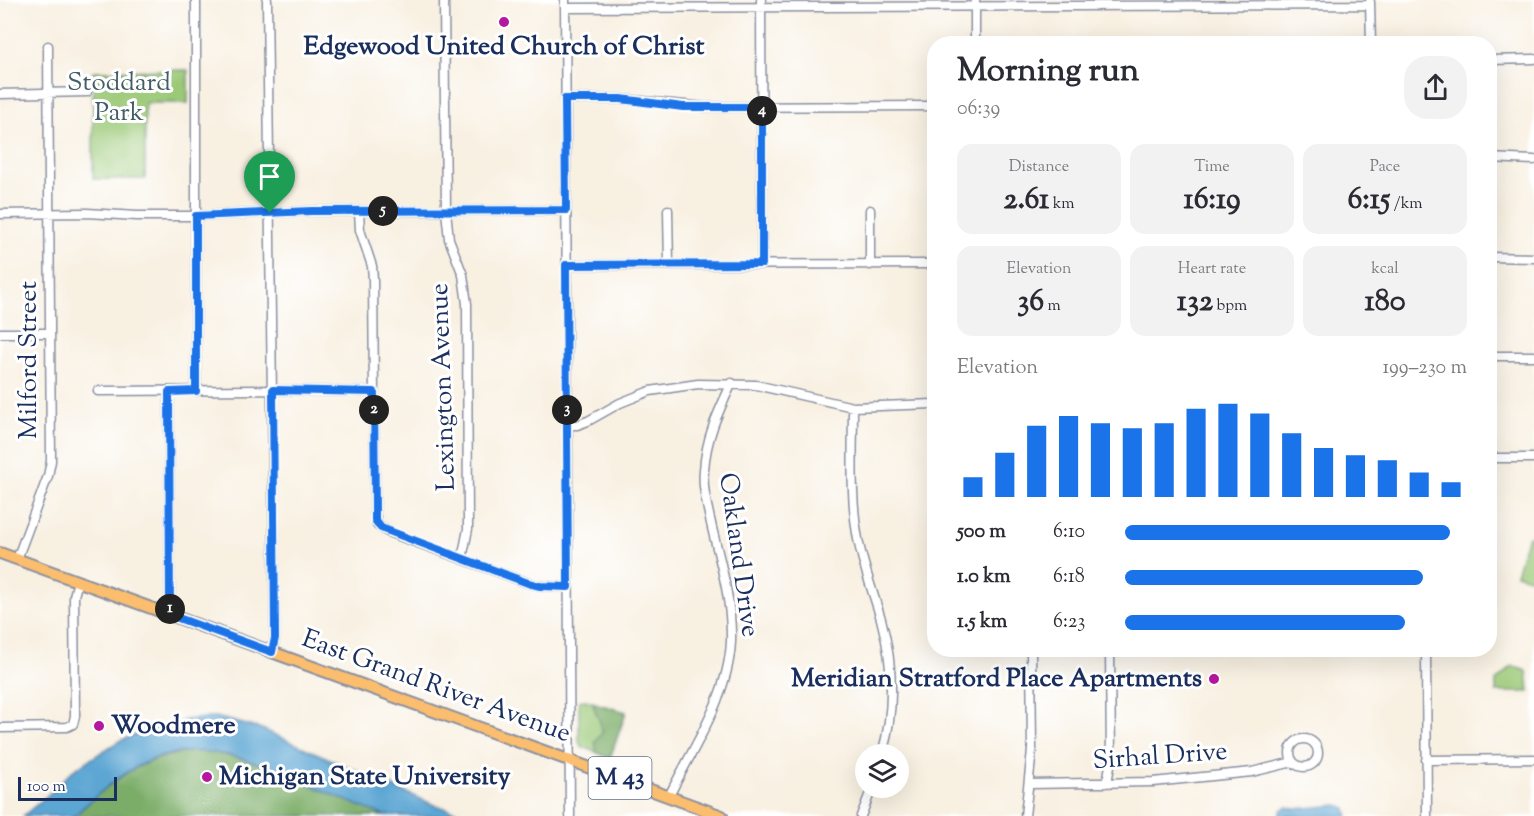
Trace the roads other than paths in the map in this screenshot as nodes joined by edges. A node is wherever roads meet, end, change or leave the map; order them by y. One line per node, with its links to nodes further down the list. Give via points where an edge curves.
1 (196, 0): 30 (street)
2 (267, 0): 28 (street)
3 (444, 0): 26 (street, Lexington Avenue)
4 (975, 3): 5 (street); 8 (street); 9 (street)
5 (1089, 3): 6 (street)
6 (1370, 3): 10 (street)
7 (565, 4): 8 (street); 17 (street)
8 (761, 4): 19 (street)
9 (975, 36)
10 (1371, 36)
11 (48, 46): 15 (street, Milford Street)
12 (1534, 59): 13 (street)
13 (1497, 60)
14 (87, 92): 15 (street)
15 (48, 93): 16 (street); 27 (street, Milford Street)
16 (0, 94)
17 (565, 99): 19 (street, via 621,99 683,107); 22 (street)
18 (927, 106): 19 (street)
19 (762, 107): 33 (street)
20 (1497, 158): 21 (street)
21 (1534, 160)
22 (566, 210): 26 (street); 35 (street)
23 (668, 210): 36 (street)
24 (870, 210): 37 (street)
25 (359, 211): 26 (street); 28 (street); 47 (street, via 362,240 373,273)
26 (446, 211): 55 (street, Lexington Avenue, via 449,239 463,275 467,304 468,529)
27 (49, 213): 29 (street); 30 (street); 39 (street, Milford Street)
28 (270, 213): 30 (street); 43 (street)
29 (0, 214)
30 (196, 216): 45 (street)
31 (1497, 257): 32 (street)
32 (1534, 258)
33 (762, 264): 36 (street); 37 (street)
34 (927, 264): 37 (street)
35 (566, 265): 36 (street); 50 (street)
36 (669, 265)
37 (870, 265)
38 (0, 333): 39 (street)
39 (49, 333): 54 (street, Milford Street, via 50,469)
40 (1497, 356): 41 (street)
41 (1534, 356)
42 (732, 383): 49 (street); 50 (street, via 657,389 588,421); 71 (street, Oakland Drive, via 711,431 704,472 705,495 729,600 729,658 714,708)
43 (273, 390): 45 (street); 47 (street); 59 (street)
44 (98, 391): 46 (street)
45 (196, 391): 46 (street)
46 (169, 392): 58 (street)
47 (374, 392): 55 (street, via 378,525)
48 (927, 404): 49 (street)
49 (853, 407): 64 (street, via 856,523 889,662 891,708)
50 (567, 425): 57 (street)
51 (1497, 458): 52 (street)
52 (1534, 458)
53 (0, 553): 54 (main road, East Grand River Avenue / M 43)
54 (17, 559): 56 (main road, East Grand River Avenue / M 43)
55 (462, 559): 57 (street, via 528,583)
56 (78, 581): 58 (main road, East Grand River Avenue / M 43); 63 (street, via 74,596 73,724)
57 (568, 587): 66 (street)
58 (170, 615): 59 (main road, East Grand River Avenue / M 43)
59 (272, 652): 66 (main road, East Grand River Avenue / M 43)
60 (1031, 657): 70 (street)
61 (1110, 657): 69 (street, via 1111,760)
62 (1426, 657): 67 (street)
63 (0, 728)
64 (884, 744)
65 (1534, 759): 67 (street)
66 (570, 760): 71 (main road, East Grand River Avenue / M 43); 73 (street)
67 (1426, 760): 77 (street)
68 (1293, 762): 69 (street, Sirhal Drive, via 1252,772)
69 (1105, 783): 70 (street, Sirhal Drive)
70 (1029, 784): 76 (street)
71 (669, 796): 74 (main road, East Grand River Avenue / M 43)
72 (868, 798): 75 (street)
73 (570, 816)
74 (722, 816)
75 (861, 816)
76 (1024, 816)
77 (1427, 816)

